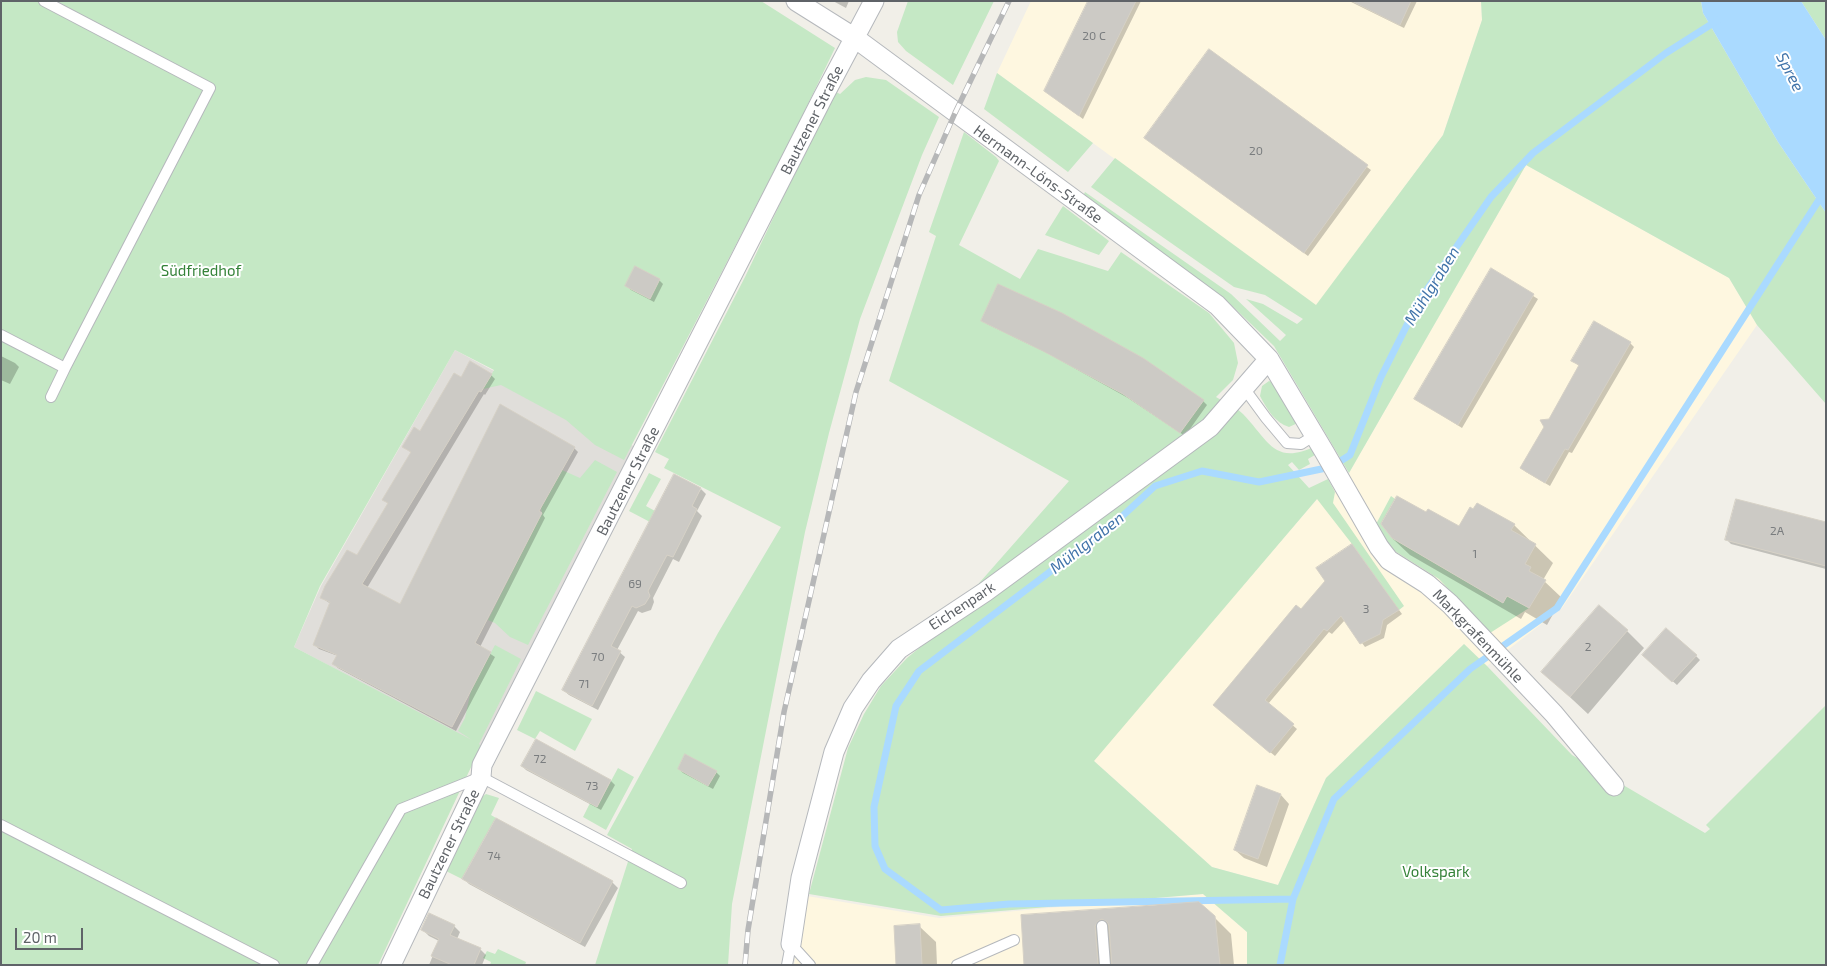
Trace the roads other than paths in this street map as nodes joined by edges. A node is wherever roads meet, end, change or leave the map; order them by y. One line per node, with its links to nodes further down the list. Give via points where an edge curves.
1 (44, 1): 7 (lane, via 210,88)
2 (796, 1): 4 (street, Hermann-Löns-Straße)
3 (874, 1): 4 (street, Bautzener Straße)
4 (856, 38): 6 (street, Hermann-Löns-Straße, via 1217,305); 11 (street, Bautzener Straße, via 482,765)
5 (1, 335): 7 (lane)
6 (1269, 359): 8 (street, Eichenpark); 10 (street, Markgrafenmühle)
7 (65, 368): 9 (lane)
8 (1244, 388): 10 (lane, via 1287,443 1301,444); 17 (street, Eichenpark, via 1210,427 985,592 899,649 871,681 854,708 834,752 801,878)
9 (51, 397)
10 (1314, 435): 12 (street, Markgrafenmühle, via 1389,560 1441,595 1573,735)
11 (481, 777): 14 (lane); 19 (lane, via 401,809); 20 (street, Bautzener Straße)
12 (1614, 786)
13 (1, 825): 18 (lane)
14 (681, 883)
15 (1102, 926): 24 (lane)
16 (1014, 940): 23 (lane)
17 (791, 944): 21 (lane); 22 (lane)
18 (274, 965)
19 (312, 965)
20 (391, 965)
21 (787, 965)
22 (810, 965)
23 (957, 965)
24 (1105, 965)

